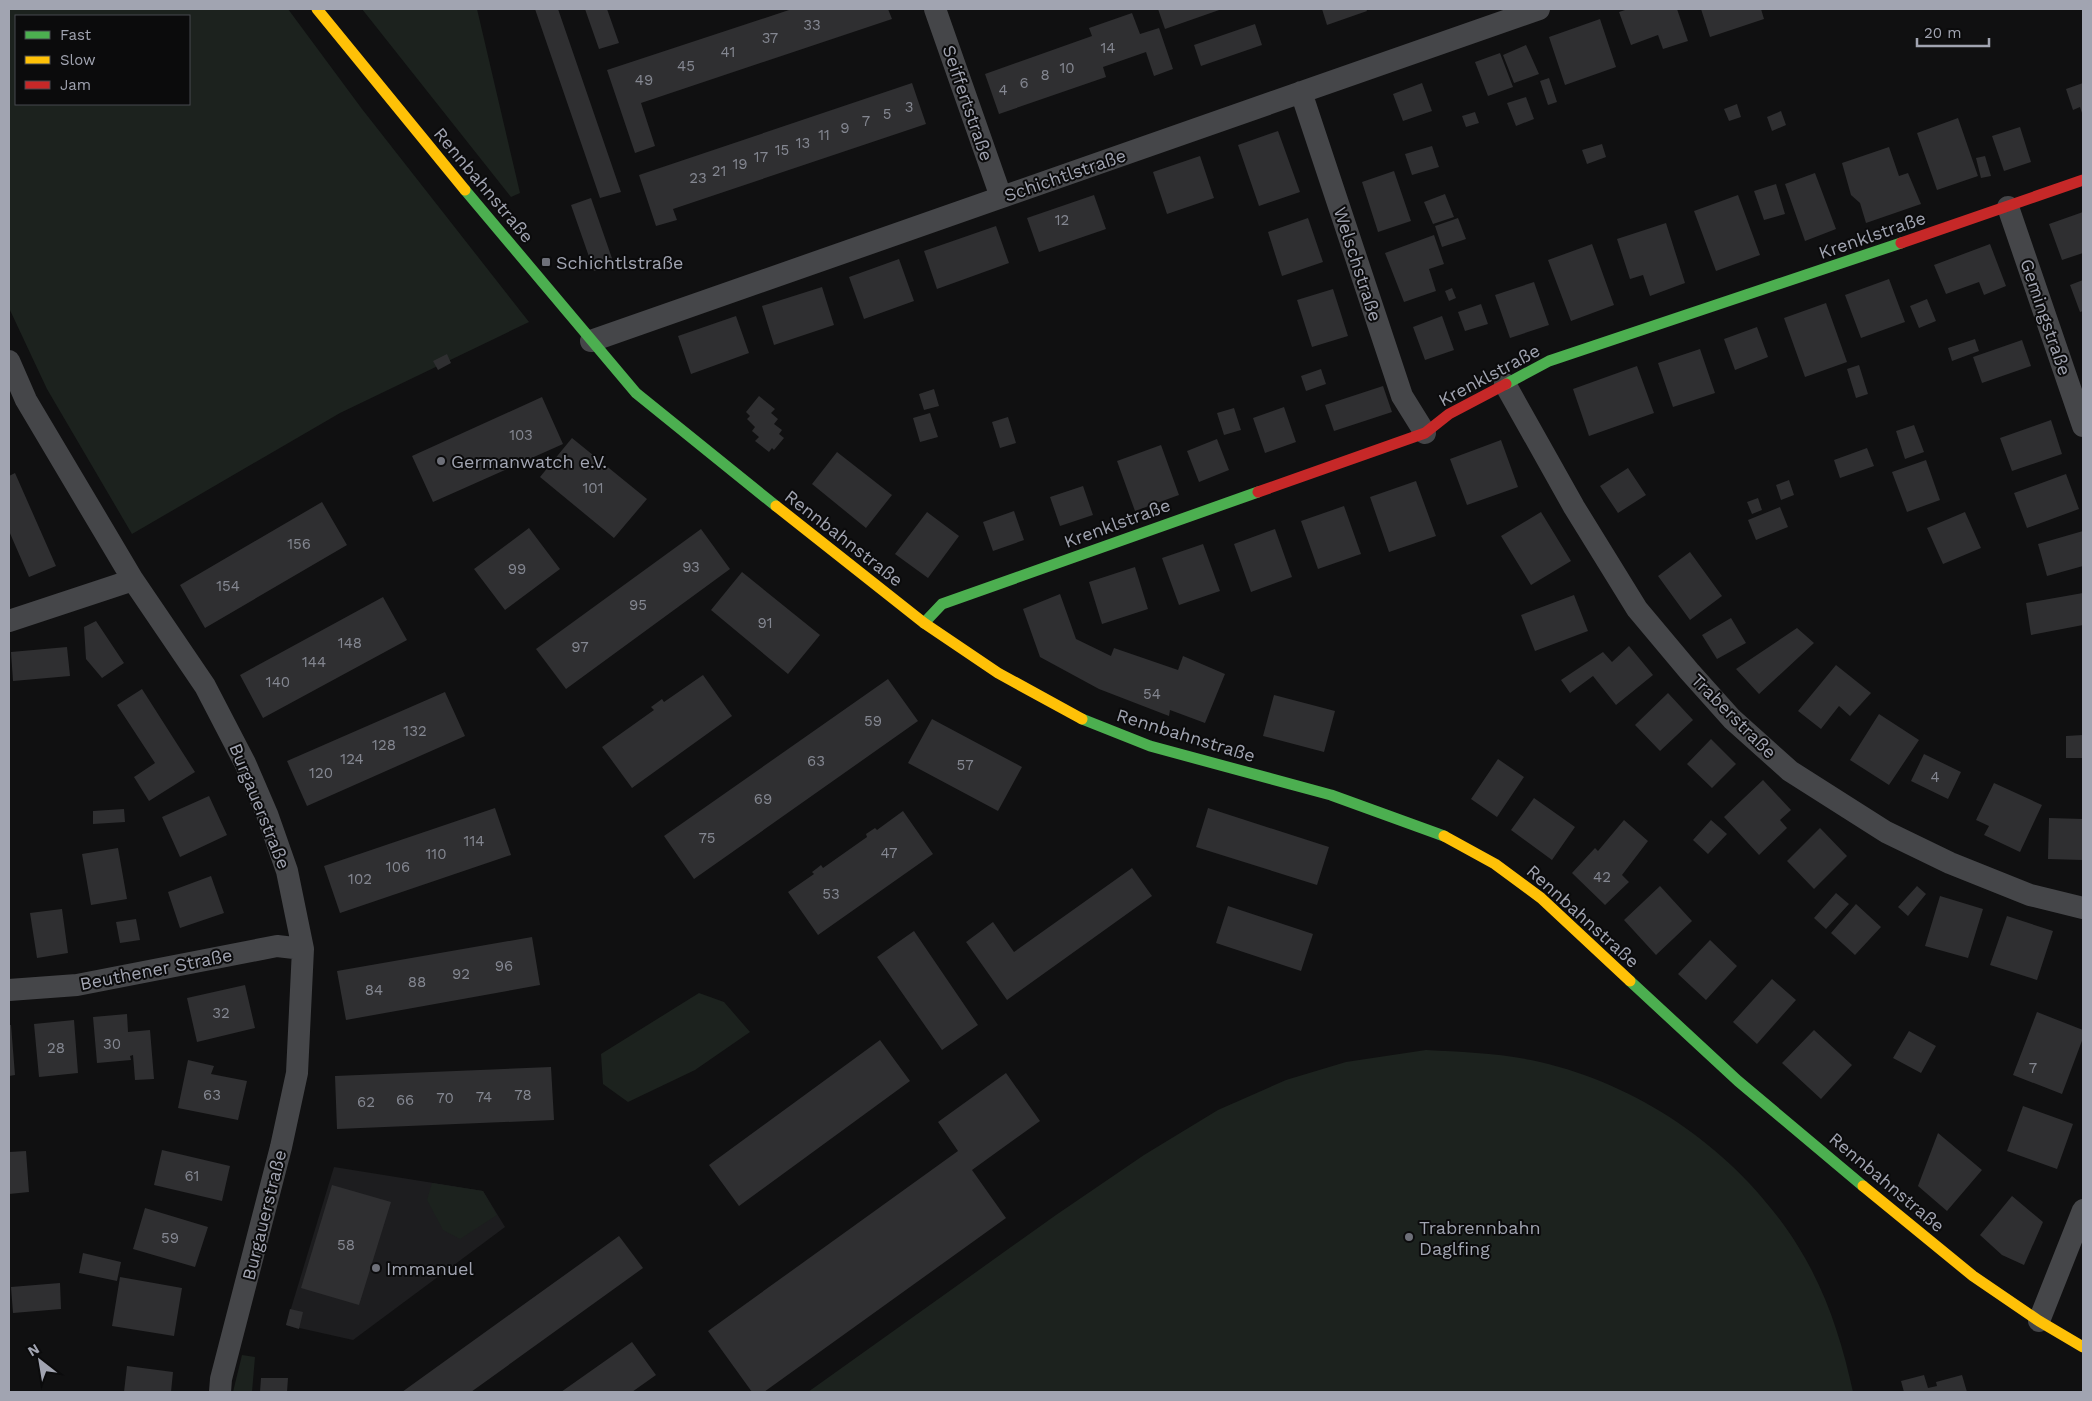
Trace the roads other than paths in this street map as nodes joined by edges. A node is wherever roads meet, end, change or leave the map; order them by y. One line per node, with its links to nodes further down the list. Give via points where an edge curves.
1 (317, 9): 8 (street, Rennbahnstraße)
2 (935, 9): 6 (street, Seiffertstraße)
3 (1539, 9): 4 (street, Schichtlstraße)
4 (1301, 92): 6 (street, Schichtlstraße); 12 (street, Welschstraße, via 1402,396)
5 (2083, 180): 7 (street, Krenklstraße)
6 (1001, 197): 8 (street, Schichtlstraße)
7 (2008, 207): 10 (street, Krenklstraße, via 1550,361); 11 (street, Gemingstraße)
8 (591, 341): 15 (street, Rennbahnstraße, via 625,381 669,421)
9 (9, 361): 13 (street, Burgauerstraße, via 26,400)
10 (1505, 384): 12 (street, Krenklstraße, via 1449,414); 16 (street, Traberstraße, via 1574,507 1637,609 1732,719 1790,771 1886,832 1950,863 2030,895)
11 (2083, 426)
12 (1425, 432): 15 (street, Krenklstraße, via 942,604)
13 (133, 580): 14 (street); 17 (street, Burgauerstraße, via 205,686 245,763 287,871)
14 (9, 620)
15 (924, 623): 20 (street, Rennbahnstraße, via 998,673 1088,722 1150,746 1331,795 1444,836 1495,864 1542,898 1738,1081 1924,1237 1973,1276)
16 (2083, 908)
17 (303, 949): 18 (street, Beuthener Straße, via 276,946 77,985); 22 (street, Burgauerstraße, via 297,1073)
18 (9, 990)
19 (2083, 1210): 20 (street)
20 (2039, 1321): 21 (street, Rennbahnstraße)
21 (2083, 1347)
22 (220, 1392)

